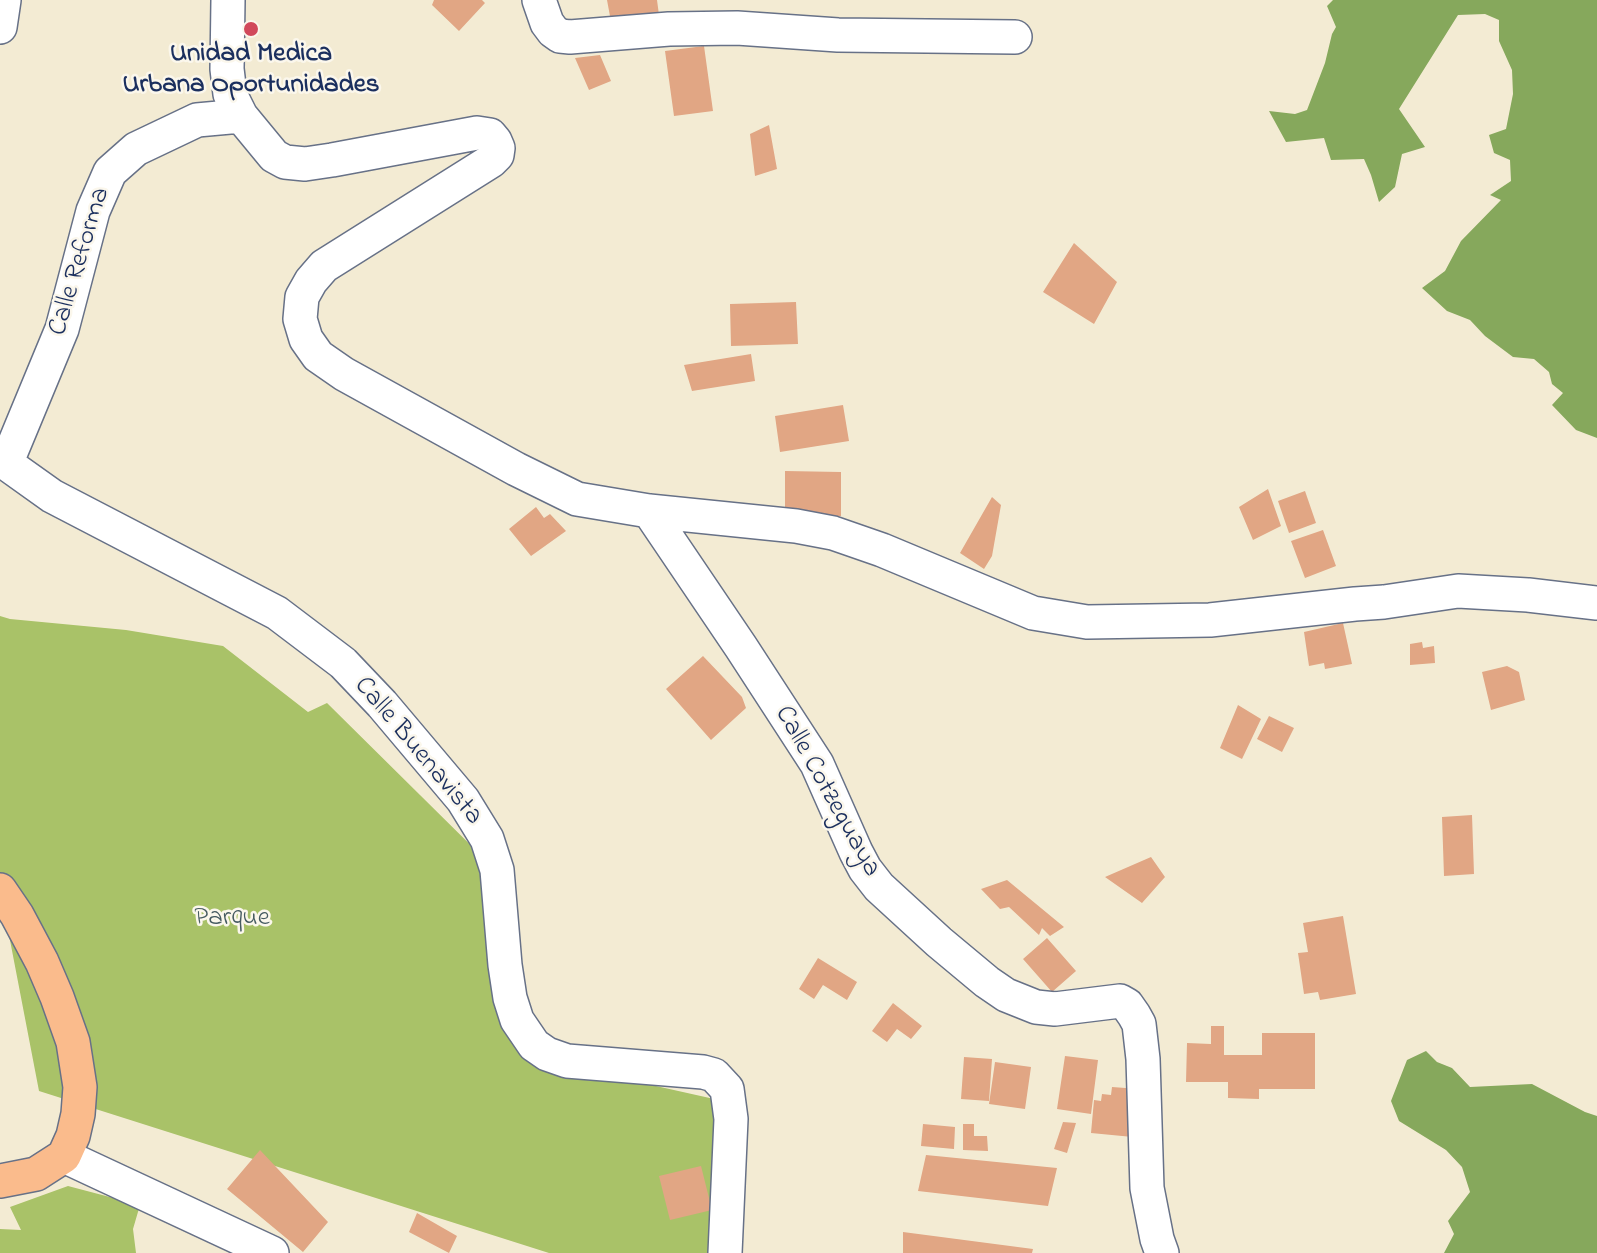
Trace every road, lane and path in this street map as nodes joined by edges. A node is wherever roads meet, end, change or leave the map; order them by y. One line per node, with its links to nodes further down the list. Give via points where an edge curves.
1 (4, 0): 4 (street)
2 (228, 0): 6 (street, via 227,69 230,94)
3 (539, 0): 5 (street, via 547,23 560,36 737,28 838,35)
4 (0, 27)
5 (1015, 37)
6 (241, 116): 7 (street, Calle Reforma, via 197,120 136,149 110,172 93,211 62,329); 8 (street, via 274,156 285,162 305,164 477,133 490,135 498,147 491,161 324,266 302,297 300,319 306,339 318,356 344,374 536,479 577,499)
7 (3, 462): 14 (street, Calle Buenavista, via 61,501 277,613 343,663 382,705 463,800 487,839 497,870 510,998 517,1020 534,1045 567,1061 703,1072 714,1075 727,1089 731,1119)
8 (650, 511): 9 (street, via 833,532 1033,613 1087,622 1210,620 1458,591); 15 (street, Calle Cotzeguaya, via 817,764 856,852 879,887 955,956 1006,995 1055,1010 1120,1001 1134,1015 1139,1024 1143,1059 1147,1188)
9 (1597, 603)
10 (0, 890): 11 (main road, via 42,962 73,1042 80,1096 73,1136)
11 (64, 1156): 12 (main road, via 36,1174); 13 (street)
12 (0, 1181)
13 (272, 1253)
14 (725, 1253)
15 (1162, 1253)

